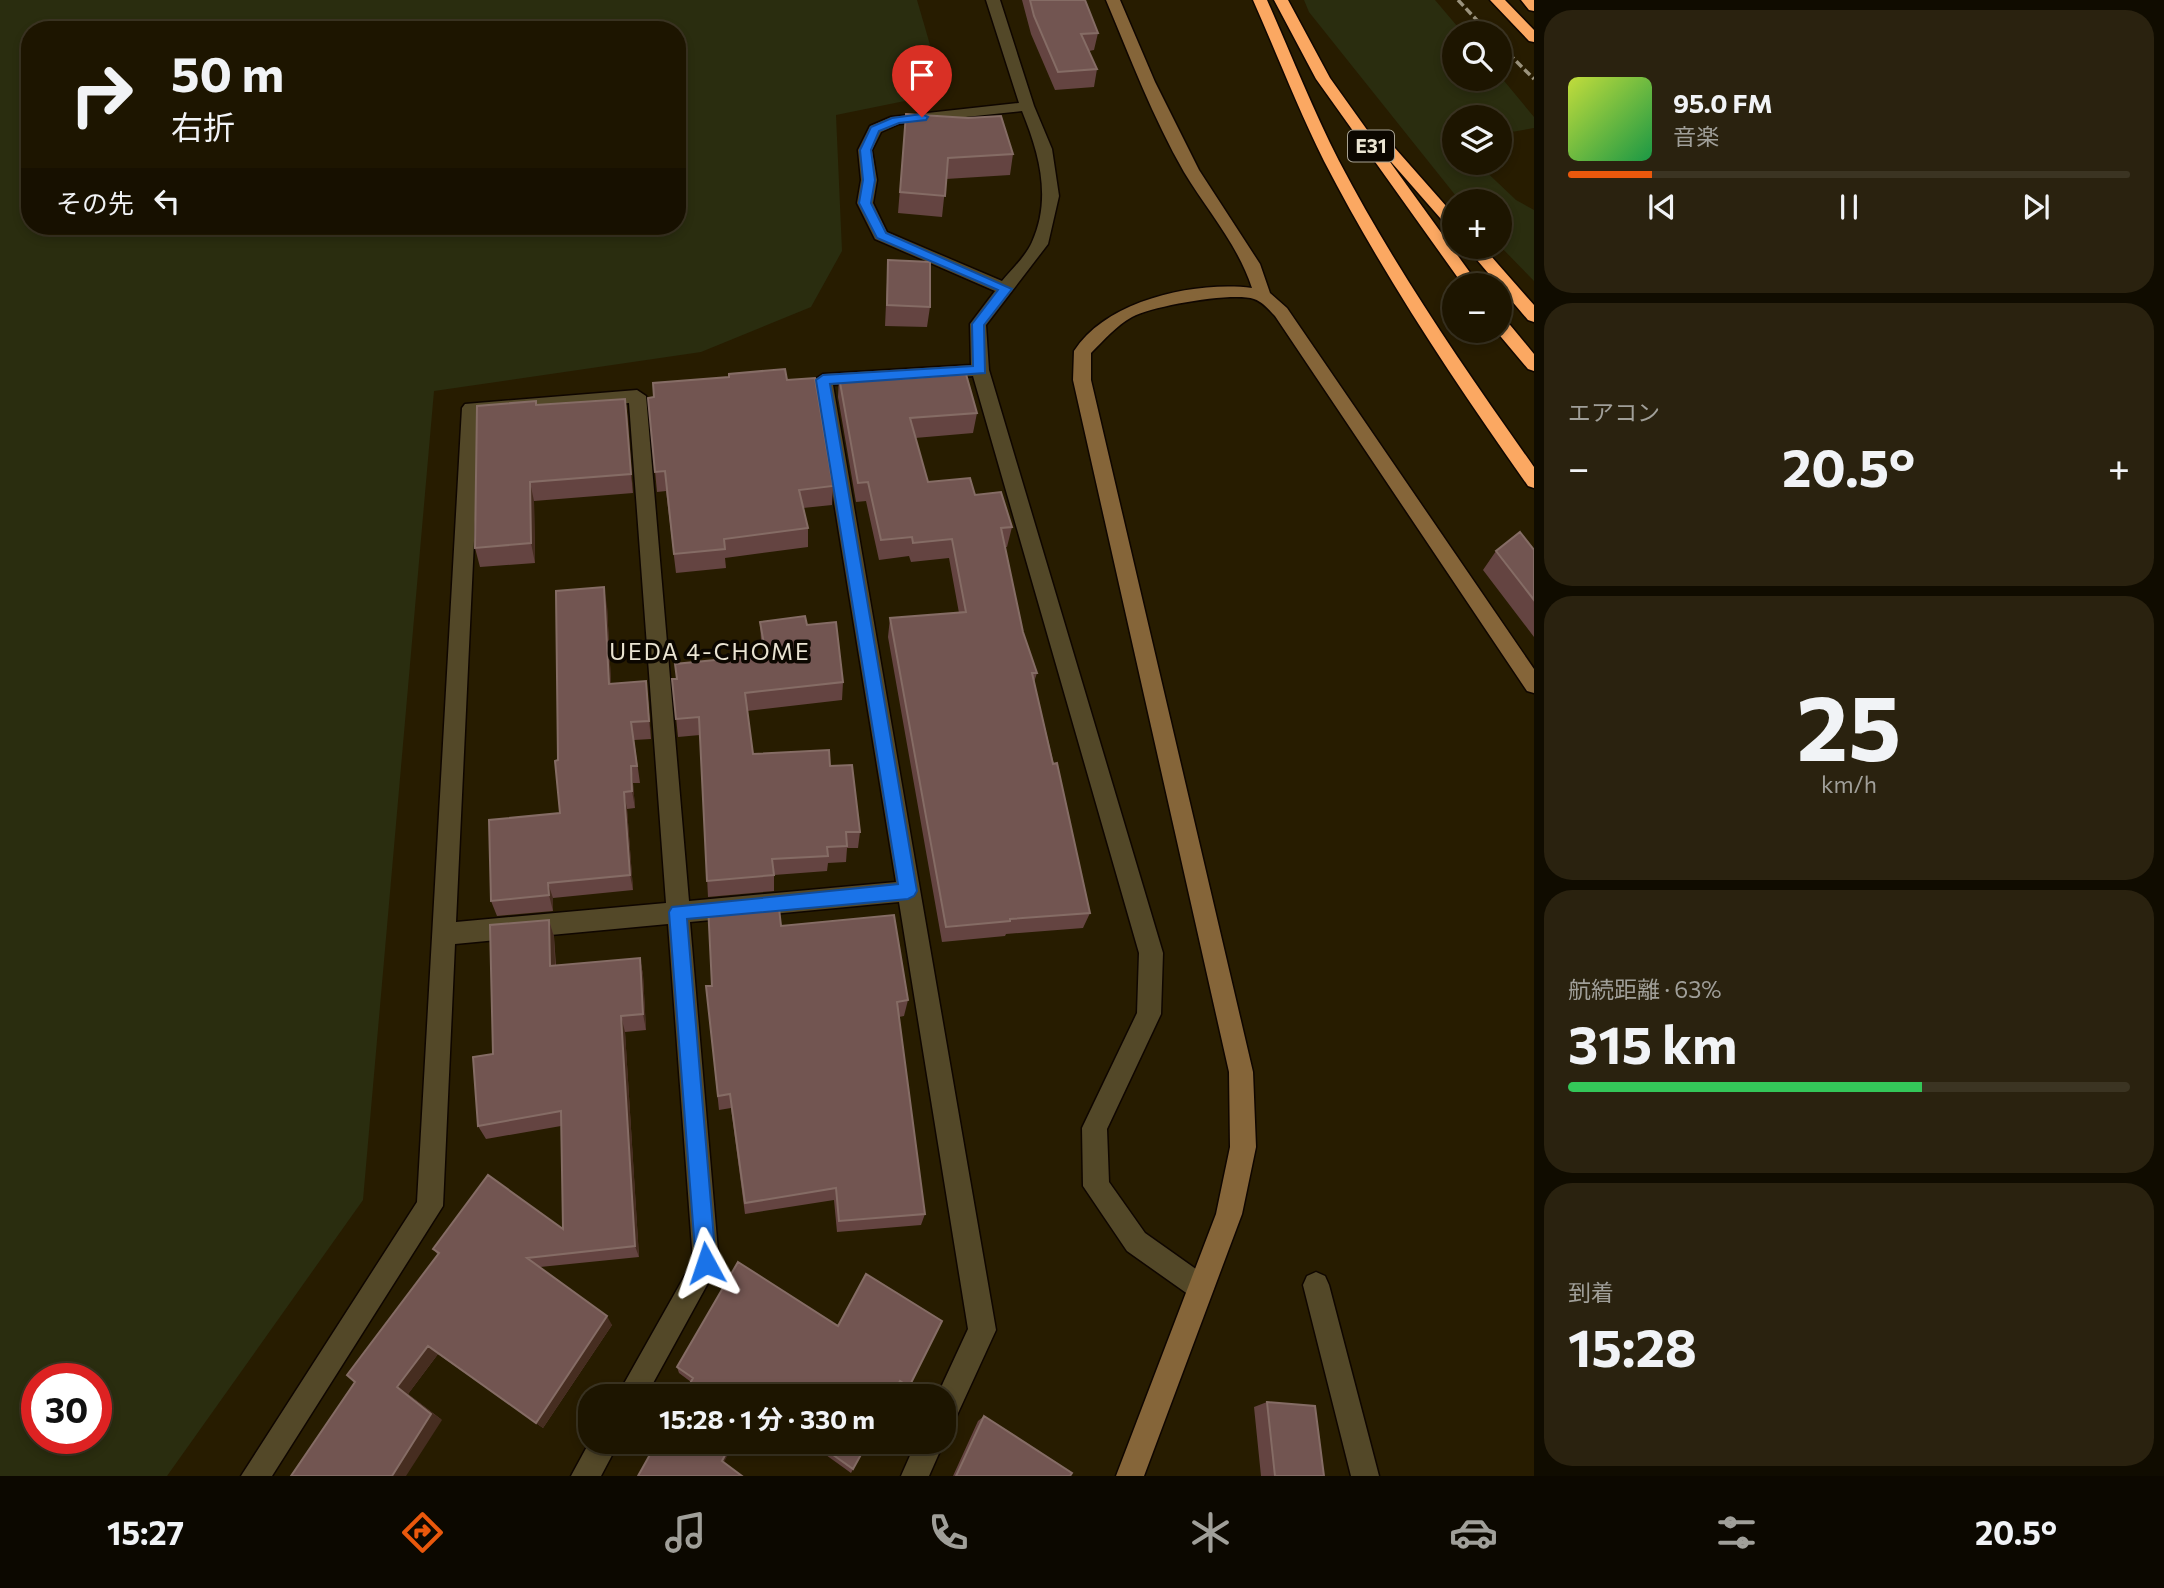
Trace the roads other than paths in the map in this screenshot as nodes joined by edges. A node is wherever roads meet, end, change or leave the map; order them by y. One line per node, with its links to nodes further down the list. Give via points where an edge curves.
1 (993, 0): 10 (street)
2 (1113, 0): 15 (street, via 1191,170 1252,264)
3 (1260, 0): 20 (highway, via 1331,159 1386,261 1455,370)
4 (1282, 0): 9 (highway, E31)
5 (1497, 0): 8 (highway)
6 (1528, 0): 7 (highway)
7 (1534, 7)
8 (1534, 38)
9 (1323, 79): 11 (highway); 13 (highway, E31)
10 (1027, 106): 14 (street, via 1045,149 1051,196 1040,244); 14 (street, via 896,120 875,129 865,150 869,180 865,203 881,235)
11 (1442, 211)
12 (1484, 259): 16 (highway)
13 (1462, 273)
14 (1006, 289): 19 (street, via 978,324)
15 (1262, 295): 21 (street, via 1281,312); 26 (street, via 1236,291 1132,311 1108,325 1083,351 1082,380 1241,1072 1242,1147 1229,1214)
16 (1534, 316)
17 (1512, 338): 18 (highway)
18 (1534, 365)
19 (980, 370): 22 (street, via 823,380); 26 (street, via 1151,953 1149,1014 1094,1128 1096,1186 1136,1242)
20 (1534, 481)
21 (1534, 685)
22 (908, 891): 23 (street); 28 (street, via 982,1330)
23 (678, 912): 24 (street); 24 (street, via 637,396 471,408); 27 (street, via 706,1263)
24 (444, 934): 31 (street, via 430,1206)
25 (1316, 1285): 35 (street)
26 (1201, 1288): 34 (street)
27 (638, 1384)
28 (956, 1386)
29 (598, 1454): 32 (street)
30 (925, 1454): 33 (street)
31 (256, 1476)
32 (586, 1476)
33 (915, 1476)
34 (1130, 1476)
35 (1365, 1476)

